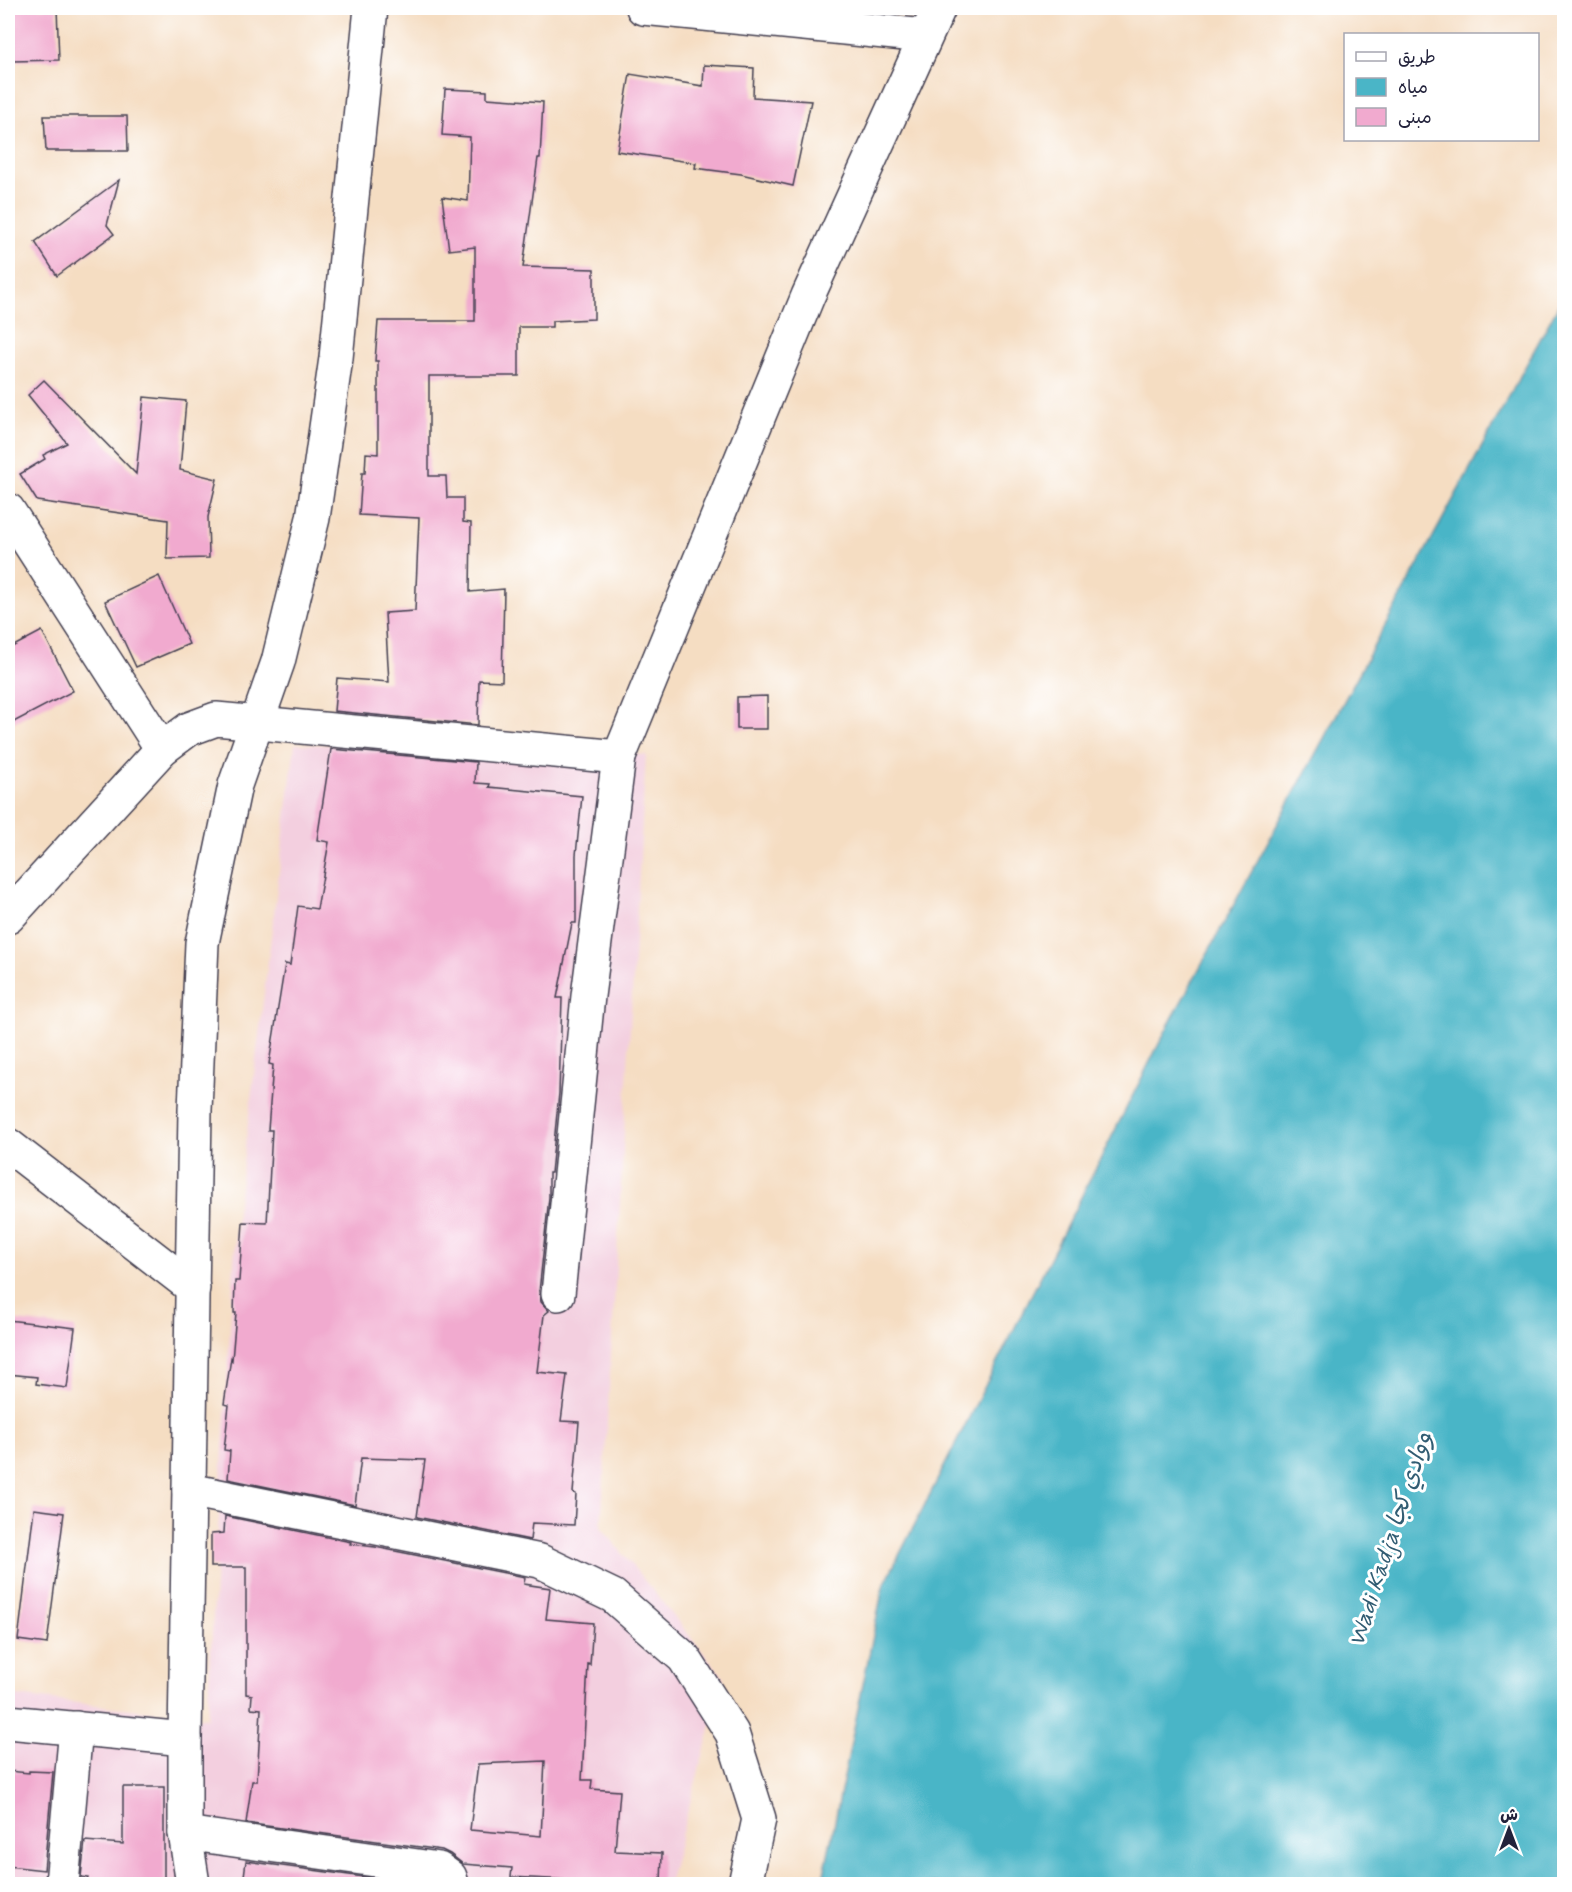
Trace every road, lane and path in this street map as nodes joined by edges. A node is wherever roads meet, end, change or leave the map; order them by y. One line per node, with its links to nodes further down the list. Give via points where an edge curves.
1 (371, 8): 6 (street, via 336,358 313,518 278,662)
2 (644, 8): 4 (street)
3 (939, 8): 4 (street)
4 (925, 36): 8 (street, via 808,296)
5 (8, 510): 7 (street)
6 (257, 722): 7 (street, via 216,719 189,729); 8 (street); 11 (street, via 235,785 202,943)
7 (162, 749): 9 (street)
8 (619, 757): 12 (street, via 588,996)
9 (8, 917)
10 (8, 1145): 11 (street)
11 (193, 1288): 13 (street)
12 (558, 1294)
13 (189, 1490): 16 (street); 21 (street, via 540,1562 614,1596 684,1658 732,1733 759,1819)
14 (8, 1722): 15 (street)
15 (76, 1728): 16 (street); 18 (street)
16 (185, 1739): 17 (street)
17 (185, 1833): 19 (street); 20 (street, via 439,1869 450,1877)
18 (62, 1884)
19 (193, 1884)
20 (452, 1884)
21 (745, 1884)

